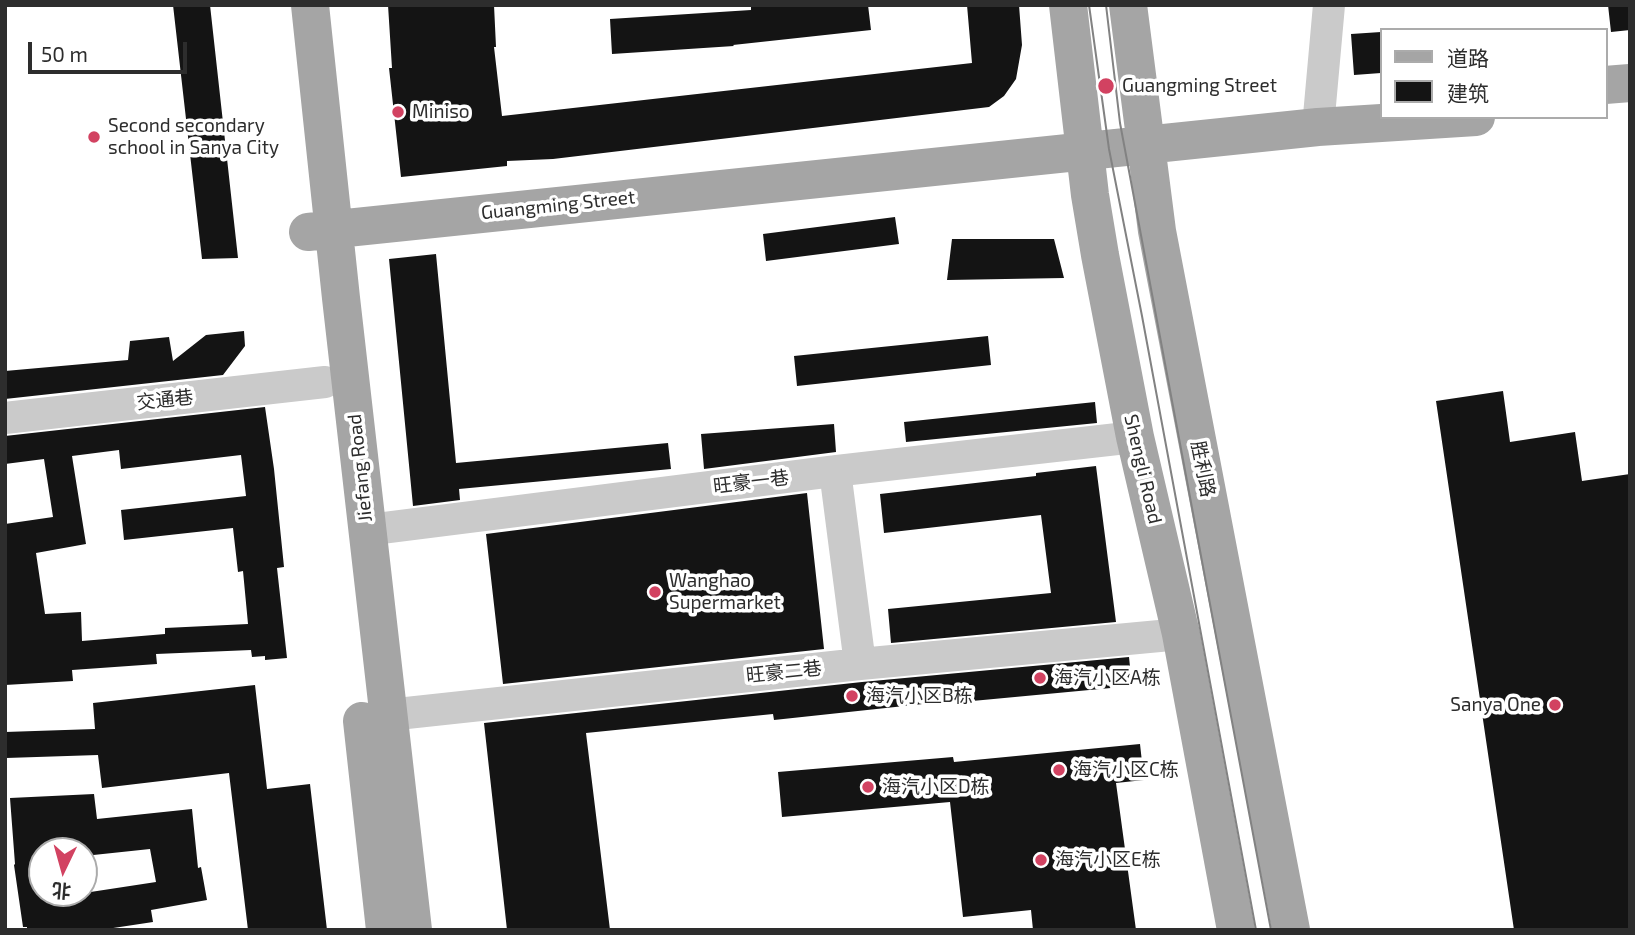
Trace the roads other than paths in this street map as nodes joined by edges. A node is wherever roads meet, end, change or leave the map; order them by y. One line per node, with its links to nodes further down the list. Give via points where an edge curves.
1 (284, 5): 15 (main road, Jiefang Road)
2 (310, 5): 15 (main road, Jiefang Road)
3 (1068, 5): 14 (main road, Shengli Road)
4 (1128, 5): 13 (main road, 胜利路)
5 (1329, 5): 11 (street)
6 (1630, 83): 7 (main road)
7 (1607, 85)
8 (1380, 100): 11 (main road, Guangming Street)
9 (1630, 108): 10 (main road)
10 (1607, 109)
11 (1319, 116): 12 (main road, Guangming Street); 13 (main road, Guangming Street)
12 (1380, 116)
13 (1144, 133): 14 (main road, Guangming Street); 27 (main road, 胜利路, via 1157,231)
14 (1084, 139): 15 (main road, Guangming Street); 18 (main road, Shengli Road, via 1098,244)
15 (321, 220): 16 (main road, Jiefang Road); 20 (main road, Jiefang Road)
16 (326, 382): 17 (street, 交通巷); 24 (main road, Jiefang Road)
17 (5, 418)
18 (1135, 437): 19 (street, 旺豪一巷); 21 (main road, Shengli Road)
19 (835, 471): 20 (street, 旺豪一巷); 22 (street)
20 (367, 530): 23 (main road, Jiefang Road)
21 (1181, 634): 22 (street, 旺豪二巷); 26 (main road, Shengli Road)
22 (860, 664): 23 (street, 旺豪二巷)
23 (388, 715): 25 (main road, Jiefang Road)
24 (385, 930)
25 (413, 930)
26 (1236, 930)
27 (1291, 930)

